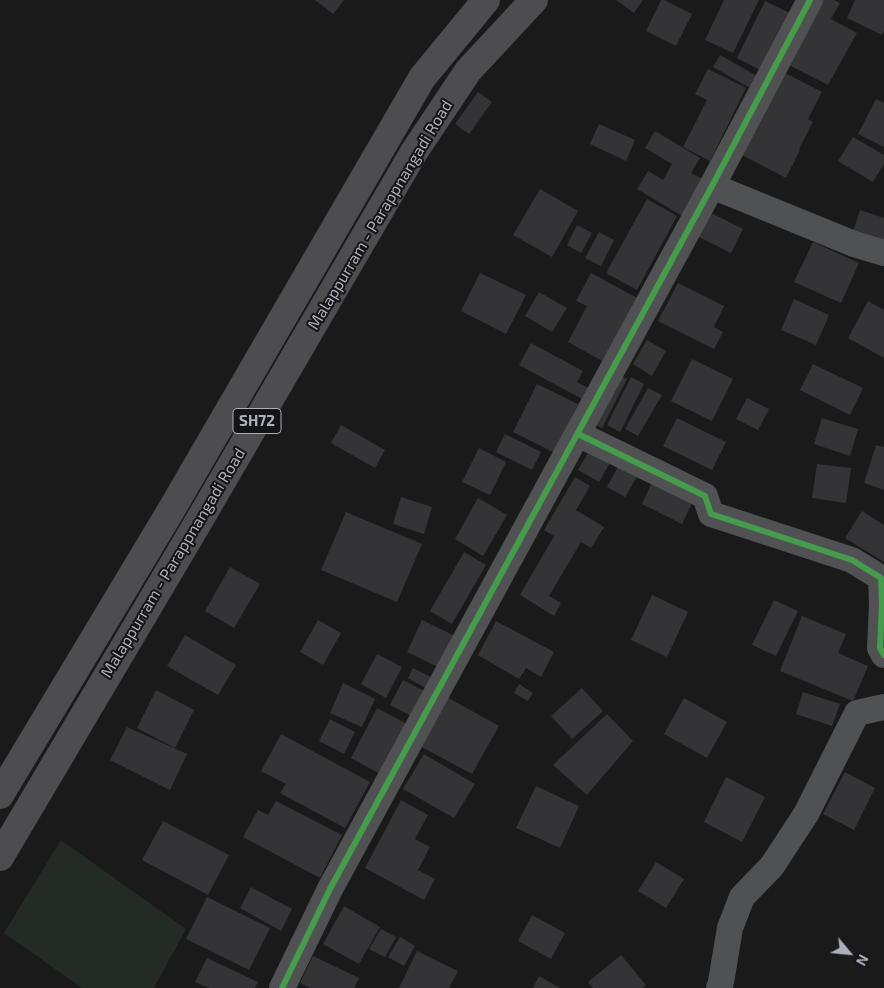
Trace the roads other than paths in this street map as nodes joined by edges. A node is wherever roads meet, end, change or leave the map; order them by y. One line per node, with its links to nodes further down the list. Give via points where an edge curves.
1 (486, 0): 9 (main road, Malappurram - Parappnangadi Road / SH72, via 422,78 170,512)
2 (534, 0): 10 (main road, Malappurram - Parappnangadi Road / SH72, via 468,71 414,152)
3 (810, 0): 4 (street)
4 (712, 186): 5 (street, via 854,244); 6 (street)
5 (884, 253)
6 (578, 434): 7 (street, via 705,496 711,514 852,560 881,578); 11 (street, via 320,909)
7 (883, 648)
8 (884, 707): 12 (street, via 857,713 806,814 772,866 742,897 730,928)
9 (0, 795)
10 (0, 857)
11 (282, 988)
12 (719, 988)

